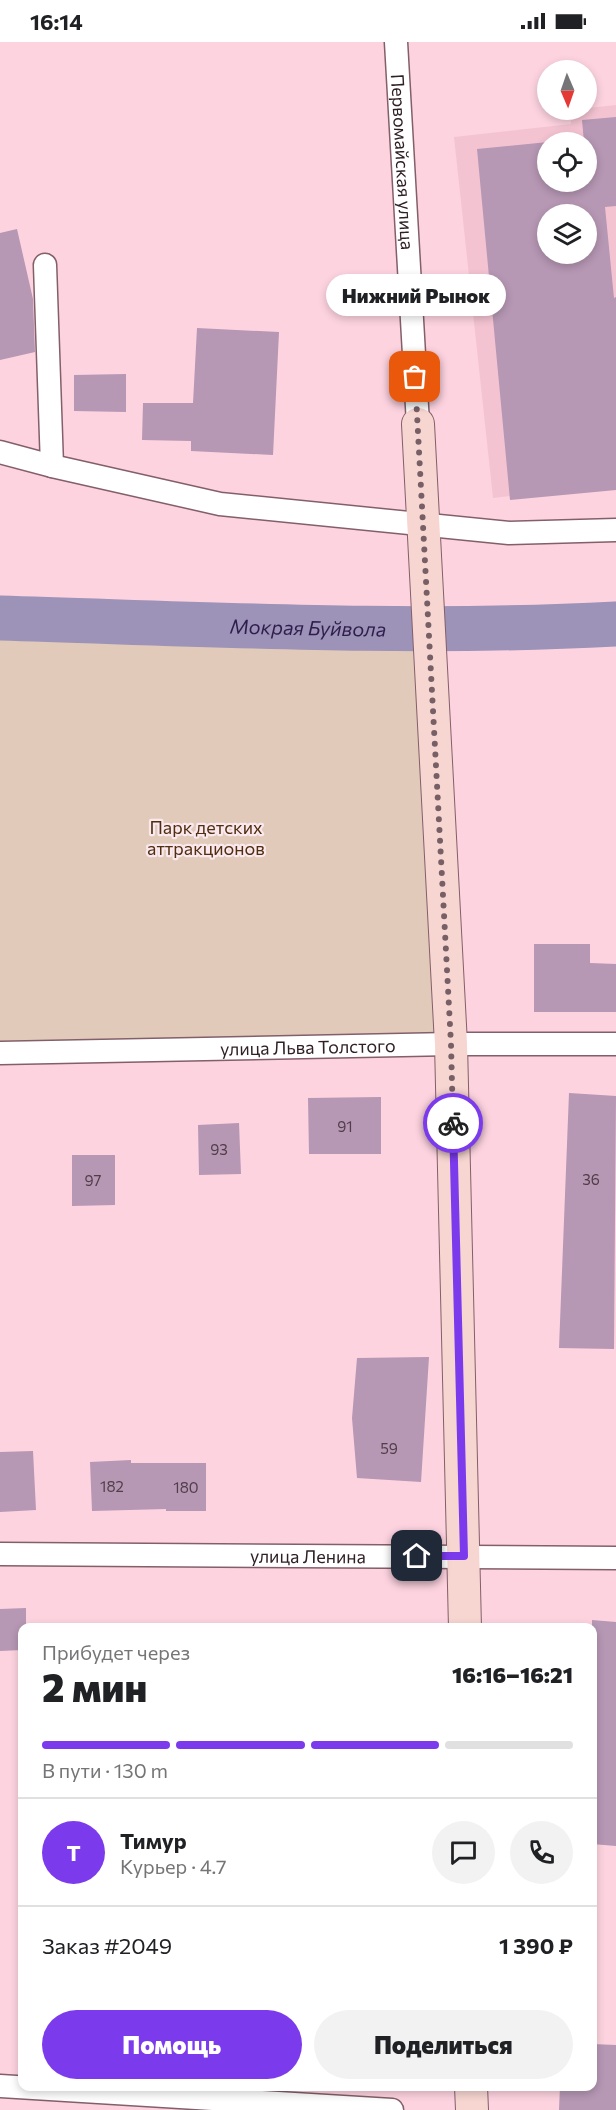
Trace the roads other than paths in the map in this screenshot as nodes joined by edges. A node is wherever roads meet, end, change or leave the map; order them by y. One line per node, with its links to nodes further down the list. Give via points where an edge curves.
1 (396, 42): 3 (street, Первомайская улица)
2 (45, 265): 5 (street)
3 (418, 424): 6 (main road)
4 (0, 452): 5 (street)
5 (52, 466): 6 (street, via 220,504)
6 (424, 523): 7 (street, via 509,533); 8 (main road)
7 (616, 530)
8 (451, 1044): 9 (street, улица Льва Толстого); 10 (street, улица Льва Толстого); 12 (main road)
9 (616, 1044)
10 (0, 1053)
11 (0, 1554): 12 (street, улица Ленина)
12 (464, 1556): 13 (street, улица Ленина); 14 (main road)
13 (616, 1558)
14 (465, 1623)
15 (0, 2086): 16 (street)
16 (18, 2087)
17 (82, 2091): 19 (street)
18 (471, 2091): 20 (main road)
19 (392, 2110)
20 (472, 2110)

